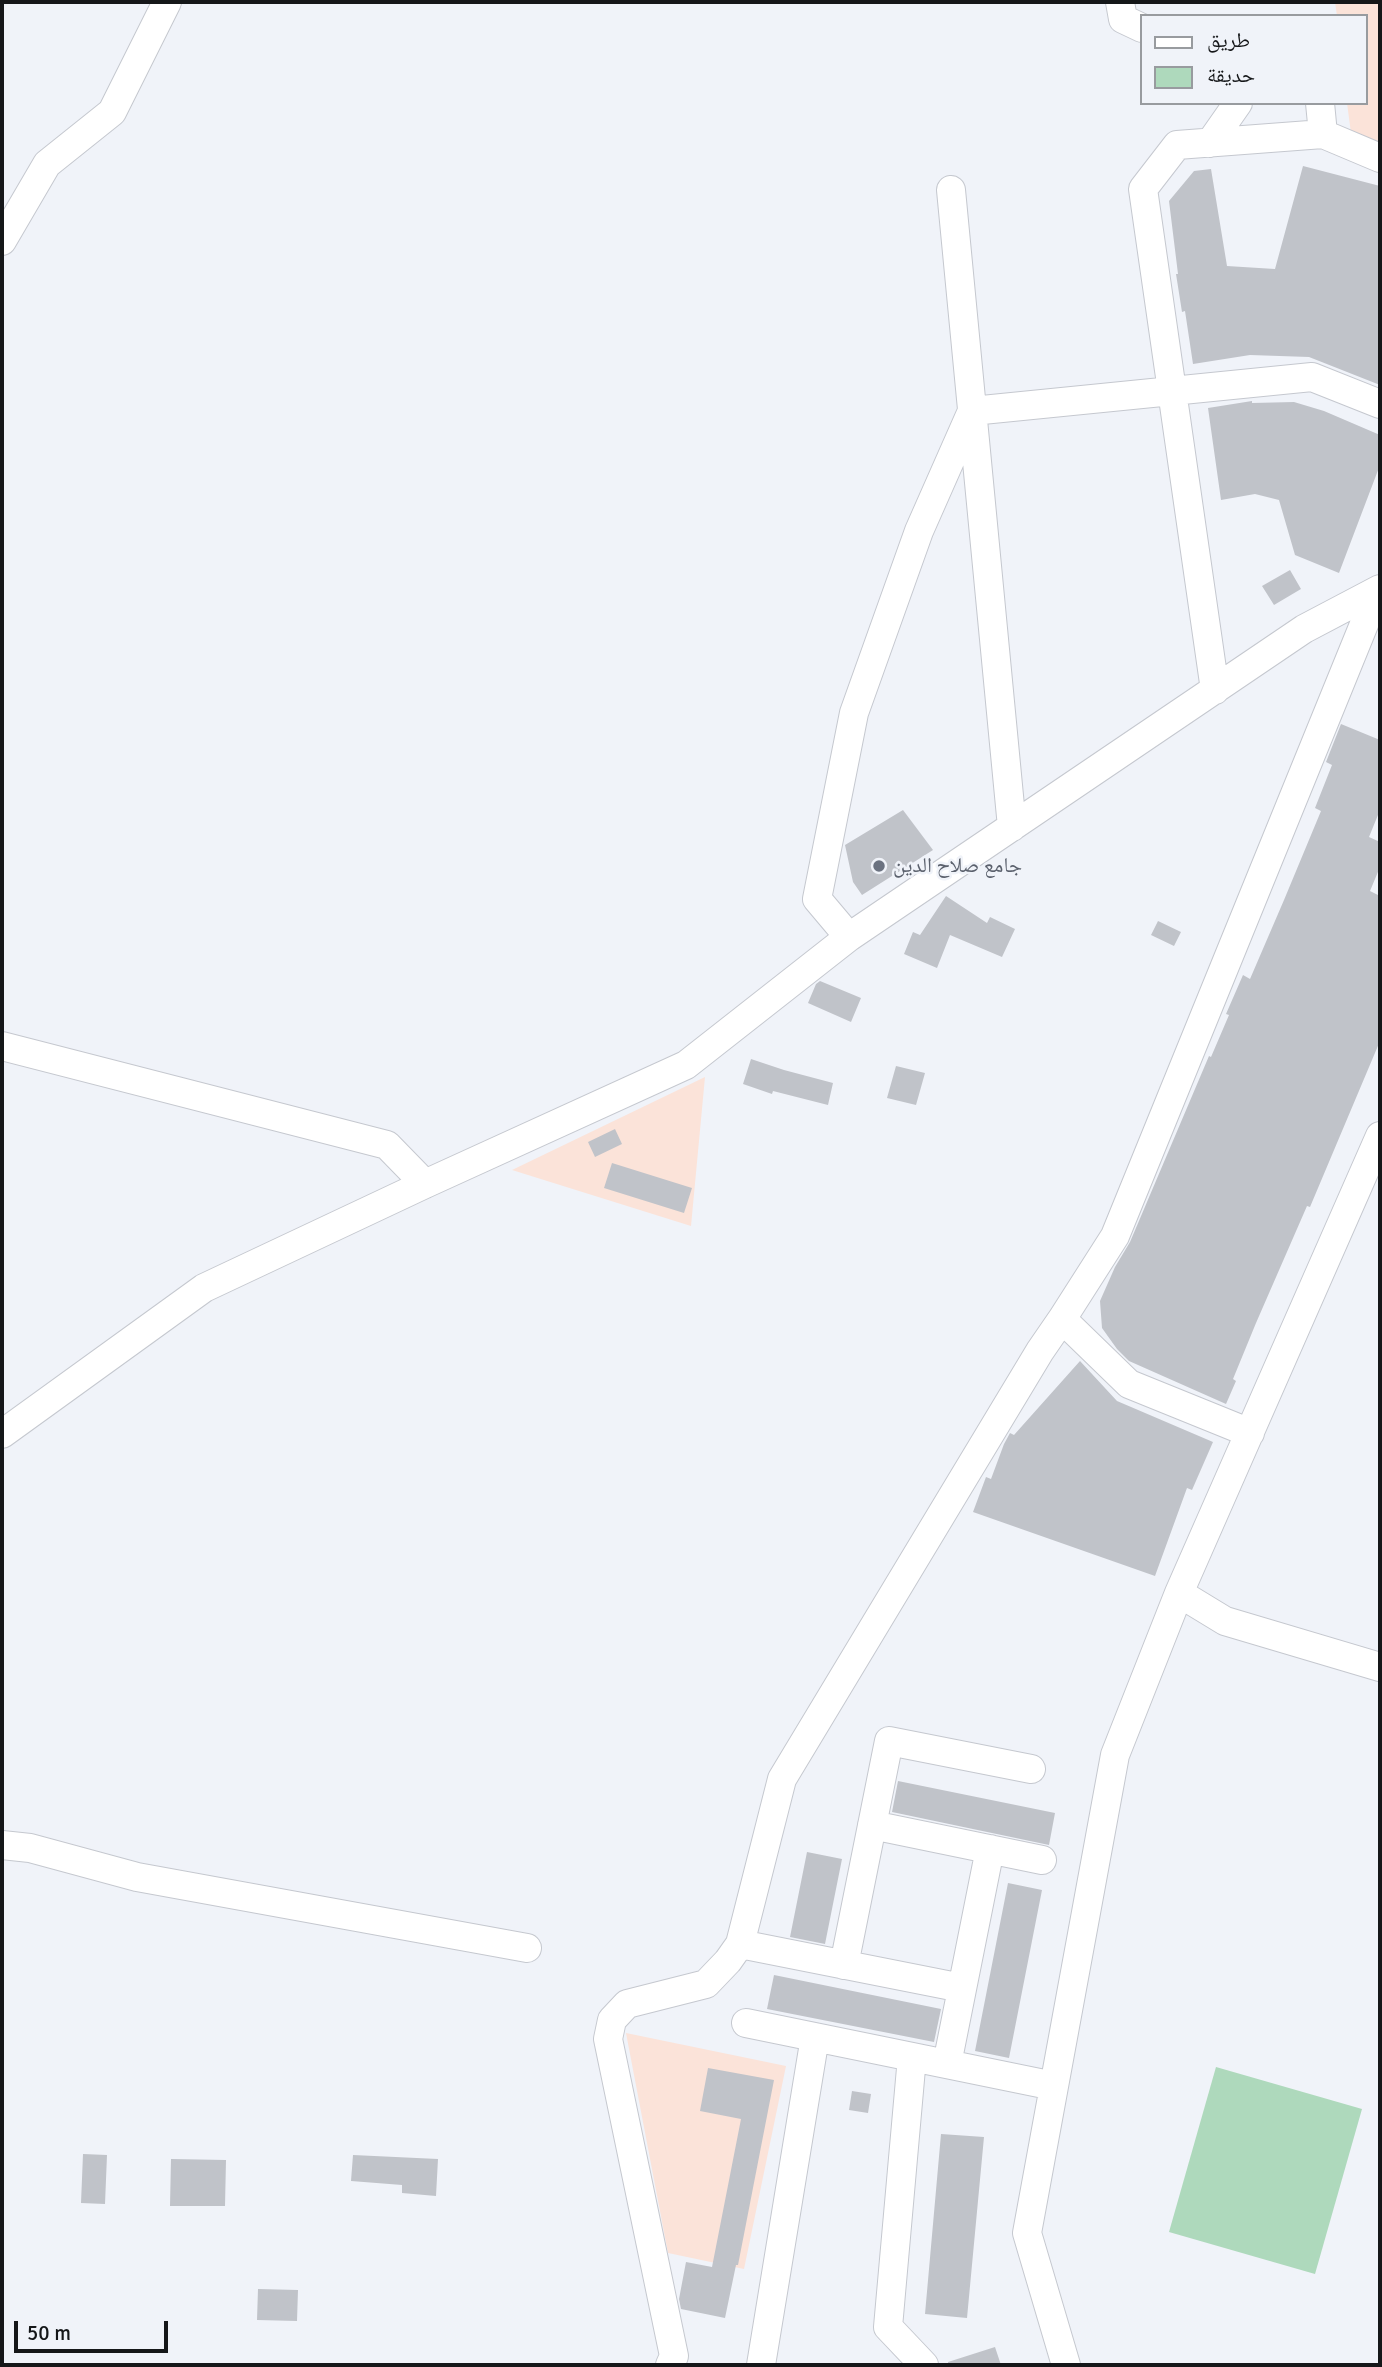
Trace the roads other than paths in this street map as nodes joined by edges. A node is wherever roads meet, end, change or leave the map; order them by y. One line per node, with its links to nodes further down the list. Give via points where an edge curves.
1 (167, 2): 10 (street, via 112,112 47,164)
2 (1120, 2): 3 (street, via 1123,19)
3 (1140, 28)
4 (1237, 105): 7 (street)
5 (1320, 105): 6 (street)
6 (1323, 134): 7 (street); 8 (street)
7 (1210, 143): 11 (street, via 1177,145 1143,189)
8 (1380, 158)
9 (951, 190): 13 (street)
10 (2, 241)
11 (1172, 391): 12 (street, via 1312,377); 13 (street); 15 (street)
12 (1380, 404)
13 (972, 411): 16 (street); 17 (street, via 919,531 854,713 817,899)
14 (1379, 590): 15 (street, via 1304,629); 21 (street, via 1115,1236)
15 (1215, 690): 16 (street)
16 (1012, 827): 17 (street)
17 (849, 937): 20 (street, via 686,1065)
18 (2, 1046): 20 (street, via 387,1145)
19 (1380, 1136): 22 (street)
20 (425, 1184): 23 (street, via 204,1288)
21 (1062, 1319): 22 (street, via 1129,1384); 31 (street, via 782,1779)
22 (1250, 1433): 24 (street)
23 (2, 1434)
24 (1179, 1593): 25 (street, via 1225,1621); 39 (street, via 1115,1755)
25 (1380, 1667)
26 (1031, 1769): 27 (street, via 889,1741)
27 (872, 1825): 29 (street); 33 (street)
28 (2, 1845): 32 (street, via 150,1879)
29 (990, 1849): 30 (street); 34 (street)
30 (1042, 1860)
31 (740, 1944): 33 (street); 40 (street, via 706,1984 627,2004 612,2020 608,2039 674,2356)
32 (527, 1948)
33 (844, 1965): 34 (street)
34 (962, 1988): 38 (street)
35 (746, 2024): 36 (street)
36 (815, 2037): 37 (street); 41 (street)
37 (912, 2057): 38 (street); 42 (street, via 888,2327)
38 (947, 2064): 39 (street)
39 (1054, 2086): 43 (street, via 1027,2233)
40 (670, 2365)
41 (761, 2365)
42 (924, 2365)
43 (1066, 2365)

